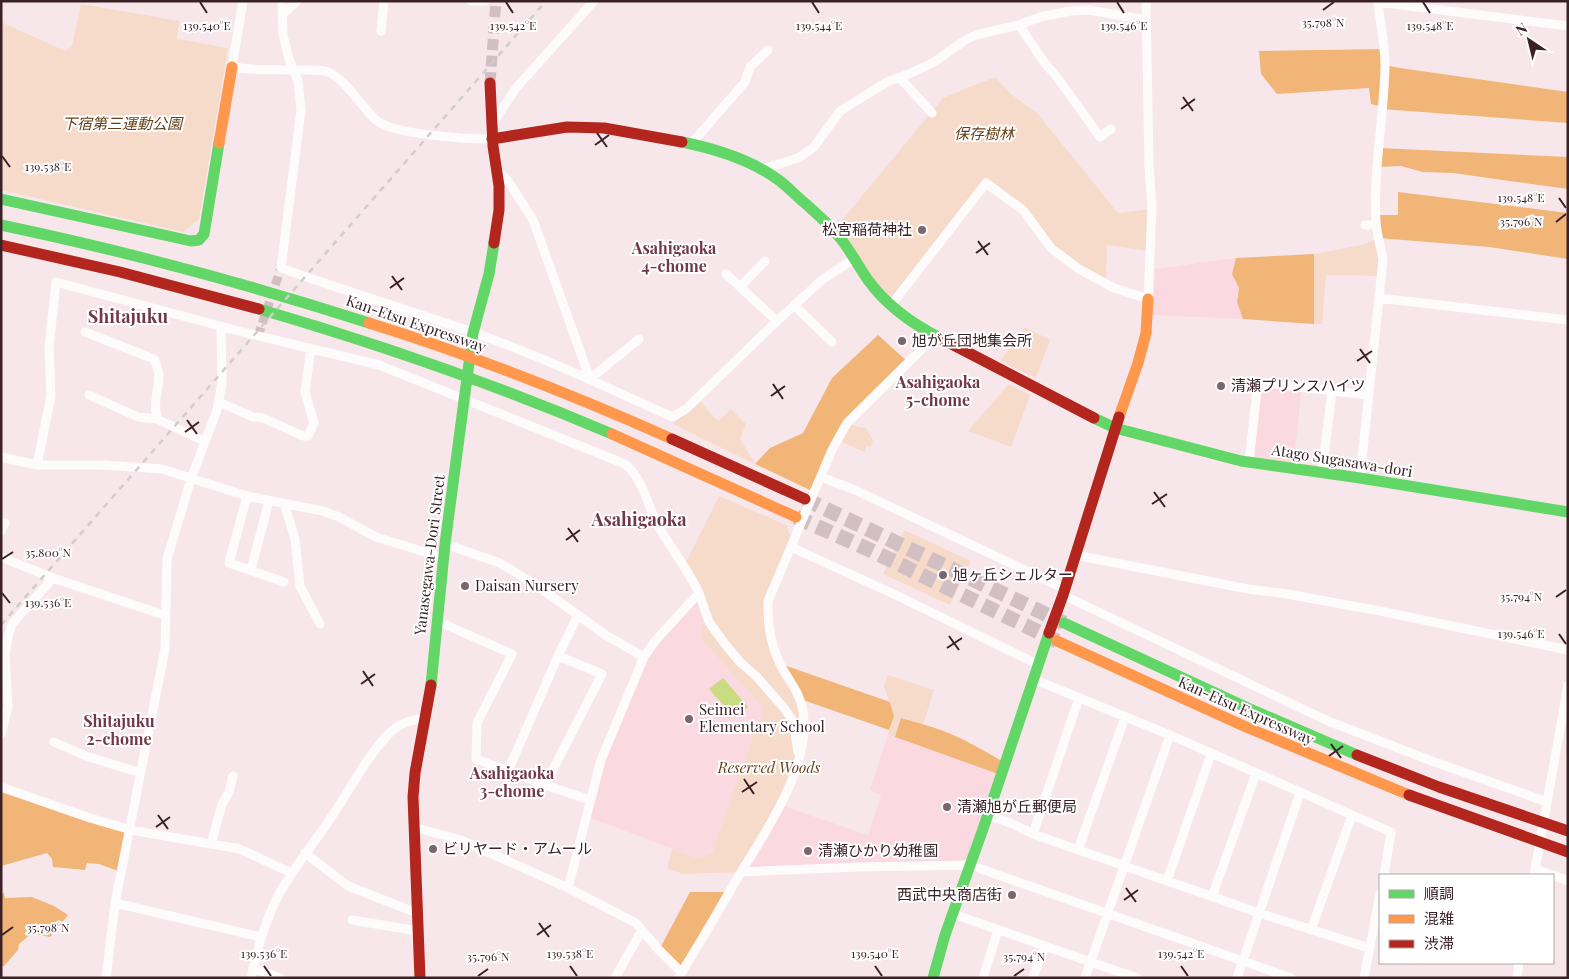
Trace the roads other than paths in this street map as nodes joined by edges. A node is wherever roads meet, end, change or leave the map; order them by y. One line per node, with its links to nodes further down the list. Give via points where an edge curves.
1 (243, 1): 16 (street)
2 (282, 1): 10 (street)
3 (298, 1): 10 (street)
4 (384, 1): 14 (street)
5 (471, 1): 6 (street)
6 (485, 1)
7 (594, 1): 21 (street, via 516,88)
8 (1146, 1): 11 (street)
9 (1378, 2): 13 (street); 30 (street, via 1385,65)
10 (282, 15): 17 (street, via 283,36)
11 (1146, 20): 12 (street, via 1089,10 1040,17); 37 (street, via 1152,206)
12 (1019, 25): 18 (street, via 967,39 934,62); 22 (street, via 1100,137)
13 (1568, 26)
14 (382, 31)
15 (768, 50): 24 (street, via 750,67 745,82)
16 (232, 67): 17 (street); 27 (main road, via 204,234 200,240 191,241)
17 (293, 69): 23 (street, via 331,73 376,120 393,128 466,139); 44 (street, via 298,81 301,110 281,268)
18 (900, 78): 20 (street); 26 (street, via 887,82 840,111 814,147 798,158)
19 (490, 83): 21 (main road, Yanasegawa-Dori Street)
20 (932, 113)
21 (493, 123): 23 (main road, Yanasegawa-Dori Street)
22 (1111, 129)
23 (492, 139): 24 (main road, Atago Sugasawa-dori, via 587,126); 25 (main road, Yanasegawa-Dori Street)
24 (691, 144): 26 (main road, Atago Sugasawa-dori, via 735,157)
25 (496, 167): 44 (main road, Yanasegawa-Dori Street, via 500,210 489,274); 49 (street, via 533,220)
26 (763, 170): 32 (main road, Atago Sugasawa-dori, via 827,223)
27 (1, 199)
28 (1, 225): 66 (main road, Kan-Etsu Expressway, via 243,284 451,350 557,390)
29 (1365, 225): 30 (street)
30 (1376, 225): 36 (street, via 1383,260)
31 (1, 245): 70 (main road, via 236,302 403,353 562,413)
32 (854, 259): 38 (main road, Atago Sugasawa-dori, via 870,282); 39 (street, via 823,279)
33 (766, 261): 35 (street)
34 (726, 274): 35 (street)
35 (740, 287): 41 (street)
36 (1379, 298): 40 (street); 51 (street)
37 (1148, 299): 38 (street, via 1114,288 1079,269 1051,248 1023,210 986,183); 56 (main road, via 1142,350)
38 (892, 304): 45 (main road, Atago Sugasawa-dori)
39 (794, 305): 41 (street); 47 (street)
40 (1568, 320)
41 (777, 321): 49 (street, via 686,410 672,417)
42 (221, 326): 48 (street); 54 (street); 60 (street, via 56,282 49,347 51,396)
43 (85, 332): 55 (street, via 154,359 159,383)
44 (473, 333): 49 (street); 53 (main road, Yanasegawa-Dori Street)
45 (935, 336): 56 (main road, Atago Sugasawa-dori); 62 (street, via 847,423)
46 (639, 339): 49 (street)
47 (832, 342)
48 (311, 348): 53 (street, via 379,365); 54 (street, via 304,392 314,423 308,436)
49 (590, 379)
50 (1332, 390): 51 (street); 59 (street, via 1258,382); 61 (street)
51 (1368, 394): 63 (street)
52 (89, 395): 55 (street, via 138,417)
53 (465, 400): 71 (main road, Yanasegawa-Dori Street); 79 (street, via 630,468 659,528)
54 (219, 402): 57 (street)
55 (157, 419): 57 (street)
56 (1115, 428): 59 (main road, Atago Sugasawa-dori); 73 (main road)
57 (204, 441): 64 (street)
58 (1, 458): 60 (street)
59 (1249, 462): 61 (main road, Atago Sugasawa-dori)
60 (37, 465): 64 (street, via 162,469)
61 (1322, 472): 63 (main road, Atago Sugasawa-dori)
62 (821, 477): 72 (street); 80 (street, via 855,490)
63 (1360, 478): 69 (main road, Atago Sugasawa-dori)
64 (191, 479): 65 (street); 81 (street, via 167,559)
65 (247, 496): 67 (street); 76 (street, via 229,563)
66 (805, 499)
67 (270, 501): 68 (street); 76 (street)
68 (284, 503): 75 (street, via 323,511 376,537); 85 (street, via 295,539 300,586)
69 (1568, 512)
70 (796, 518)
71 (445, 544): 75 (main road, Yanasegawa-Dori Street); 82 (street, via 500,562)
72 (791, 547): 90 (street); 100 (street, via 768,601 767,620 781,664 800,699 804,733)
73 (1075, 555): 80 (main road); 87 (street, via 1380,611)
74 (1, 557): 77 (street)
75 (444, 558): 83 (main road, Yanasegawa-Dori Street)
76 (251, 570): 78 (street)
77 (54, 578): 81 (street); 96 (street, via 12,624 5,655 8,706)
78 (284, 582)
79 (698, 593): 89 (street); 100 (street, via 709,622 725,644 793,721)
80 (1062, 596): 90 (main road); 109 (street, via 1328,721)
81 (164, 615): 102 (street, via 165,649)
82 (578, 615): 88 (street); 89 (street)
83 (437, 621): 95 (main road, Yanasegawa-Dori Street); 101 (street, via 512,654 477,723 476,759)
84 (1064, 623): 114 (main road, Kan-Etsu Expressway, via 1211,693 1345,750 1424,782)
85 (320, 624)
86 (1057, 641): 118 (main road, Kan-Etsu Expressway, via 1335,766)
87 (1568, 650)
88 (558, 656): 101 (street); 105 (street, via 602,674)
89 (644, 657): 108 (street, via 601,760)
90 (1039, 659): 91 (main road)
91 (1033, 679): 93 (street); 110 (main road)
92 (1568, 685): 109 (street)
93 (1079, 698): 94 (street); 115 (street)
94 (1125, 717): 97 (street); 117 (street)
95 (426, 718): 112 (main road, Yanasegawa-Dori Street, via 415,772); 119 (street, via 400,725 382,743)
96 (1, 734)
97 (1170, 735): 99 (street); 121 (street)
98 (54, 742): 102 (street, via 86,756)
99 (1211, 754): 103 (street); 128 (street)
100 (799, 756): 123 (street, via 783,799)
101 (508, 771): 105 (street)
102 (142, 772): 113 (street)
103 (1256, 773): 107 (street); 131 (street)
104 (233, 776): 116 (street)
105 (544, 785): 108 (street)
106 (1, 787): 113 (street)
107 (1300, 793): 111 (street); 136 (street)
108 (590, 800): 130 (street)
109 (1546, 805): 122 (street)
110 (988, 815): 115 (street); 120 (main road)
111 (1352, 815): 125 (street, via 1391,832); 141 (street)
112 (413, 827): 130 (street, via 462,840); 135 (main road, Yanasegawa-Dori Street)
113 (131, 830): 116 (street); 133 (street)
114 (1568, 831)
115 (1033, 834): 117 (street)
116 (211, 844): 124 (street, via 240,849)
117 (1078, 850): 121 (street)
118 (1568, 852)
119 (305, 853): 124 (street); 135 (street, via 348,886)
120 (970, 865): 123 (street); 134 (street); 137 (main road)
121 (1123, 866): 128 (street); 134 (street)
122 (1536, 868): 126 (street)
123 (741, 872): 150 (street)
124 (291, 873): 143 (street)
125 (1384, 874)
126 (1551, 874)
127 (1554, 875): 129 (street)
128 (1167, 881): 131 (street)
129 (1568, 881)
130 (568, 888): 139 (street, via 636,923)
131 (1212, 897): 136 (street)
132 (1379, 899): 145 (street)
133 (115, 903): 143 (street); 152 (street)
134 (1108, 912): 146 (street); 147 (street)
135 (417, 913): 142 (main road, Yanasegawa-Dori Street)
136 (1259, 913): 141 (street); 147 (street)
137 (953, 914): 140 (street); 157 (main road)
138 (352, 920): 142 (street)
139 (642, 930): 150 (street); 156 (street)
140 (998, 930): 144 (street); 158 (street)
141 (1311, 930): 145 (street)
142 (418, 931): 155 (main road, Yanasegawa-Dori Street)
143 (261, 937): 149 (street)
144 (1044, 946): 146 (street); 159 (street)
145 (1370, 948): 163 (street)
146 (1091, 962): 151 (street); 160 (street)
147 (1243, 962): 161 (street); 162 (street)
148 (1519, 964): 164 (street)
149 (253, 968): 153 (street); 154 (street)
150 (680, 975)
151 (1135, 977)
152 (106, 978)
153 (251, 978)
154 (280, 978)
155 (420, 978)
156 (615, 978)
157 (933, 978)
158 (982, 978)
159 (1033, 978)
160 (1085, 978)
161 (1237, 978)
162 (1291, 978)
163 (1364, 978)
164 (1517, 978)

